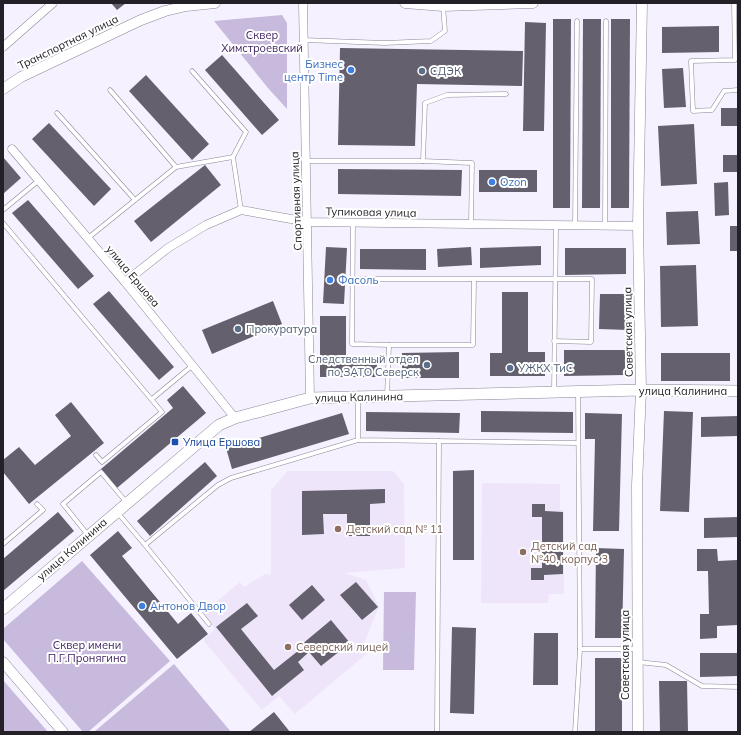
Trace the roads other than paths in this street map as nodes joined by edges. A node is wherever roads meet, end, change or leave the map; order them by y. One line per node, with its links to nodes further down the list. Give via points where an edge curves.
1 (53, 3): 12 (street)
2 (215, 3): 15 (street, Транспортная улица, via 164,11 141,20)
3 (303, 3): 11 (street, Спортивная улица)
4 (405, 3): 8 (street)
5 (533, 3): 8 (street)
6 (642, 3): 36 (street, Советская улица)
7 (734, 3): 13 (lane)
8 (443, 6): 11 (lane, via 445,31 431,41 385,43)
9 (577, 21): 34 (lane)
10 (606, 21): 35 (lane)
11 (303, 40): 22 (street, Спортивная улица)
12 (3, 47)
13 (736, 54): 17 (lane, via 735,60 691,61 693,111 712,110 724,91)
14 (192, 71): 21 (lane, via 246,132)
15 (3, 89)
16 (110, 90): 24 (lane)
17 (738, 90)
18 (506, 94): 23 (lane, via 447,95 425,103)
19 (57, 113): 26 (lane)
20 (12, 149): 25 (street, улица Ершова)
21 (233, 157): 24 (lane); 28 (lane)
22 (305, 161): 23 (lane); 29 (street, Спортивная улица)
23 (423, 161): 32 (lane, via 472,163)
24 (176, 167): 26 (lane)
25 (38, 181): 27 (lane); 37 (street, улица Ершова)
26 (135, 200): 37 (lane)
27 (3, 210)
28 (241, 210): 29 (street, Тупиковая улица); 41 (street, via 206,225 168,248)
29 (308, 222): 31 (street, Тупиковая улица); 51 (street, Спортивная улица)
30 (3, 223): 52 (lane)
31 (353, 223): 32 (street, Тупиковая улица); 38 (lane)
32 (471, 224): 33 (street, Тупиковая улица)
33 (556, 226): 34 (street, Тупиковая улица); 40 (lane)
34 (575, 226): 35 (street, Тупиковая улица)
35 (605, 226): 36 (street, Тупиковая улица)
36 (638, 226): 45 (street, Советская улица)
37 (88, 238): 41 (street, улица Ершова)
38 (352, 279): 39 (lane); 43 (lane, via 352,344)
39 (474, 280): 40 (lane); 43 (lane, via 473,345)
40 (555, 280): 42 (lane); 42 (lane, via 592,279 591,342)
41 (125, 282): 44 (street, улица Ершова)
42 (554, 341): 47 (lane)
43 (389, 345): 49 (lane)
44 (193, 365): 52 (lane); 53 (street, улица Ершова)
45 (641, 390): 46 (main road, улица Калинина); 48 (main road, улица Калинина); 67 (street, Советская улица, via 637,485)
46 (738, 391)
47 (554, 392): 48 (main road, улица Калинина); 49 (main road, улица Калинина)
48 (578, 392): 56 (lane)
49 (387, 396): 50 (main road, улица Калинина)
50 (358, 397): 51 (main road, улица Калинина); 54 (lane)
51 (310, 398): 53 (main road, улица Калинина)
52 (152, 399): 57 (lane, via 162,412 102,462)
53 (235, 418): 58 (main road, улица Калинина, via 219,425)
54 (358, 440): 55 (lane); 63 (lane, via 231,478 218,485)
55 (440, 441): 56 (lane); 72 (lane)
56 (578, 443): 66 (lane)
57 (96, 455)
58 (127, 503): 60 (main road, улица Калинина); 61 (lane, via 101,472 63,504)
59 (37, 504): 62 (lane, via 42,510)
60 (116, 511): 61 (main road, улица Калинина); 63 (lane)
61 (89, 535): 64 (main road, улица Калинина)
62 (3, 544)
63 (145, 545): 65 (lane)
64 (3, 609)
65 (209, 624)
66 (580, 649): 67 (lane); 73 (lane)
67 (637, 649): 69 (street, Советская улица)
68 (3, 662): 71 (street)
69 (638, 662): 70 (lane, via 666,665 702,686); 74 (street, Советская улица)
70 (738, 687)
71 (63, 732)
72 (437, 732)
73 (575, 732)
74 (638, 732)

